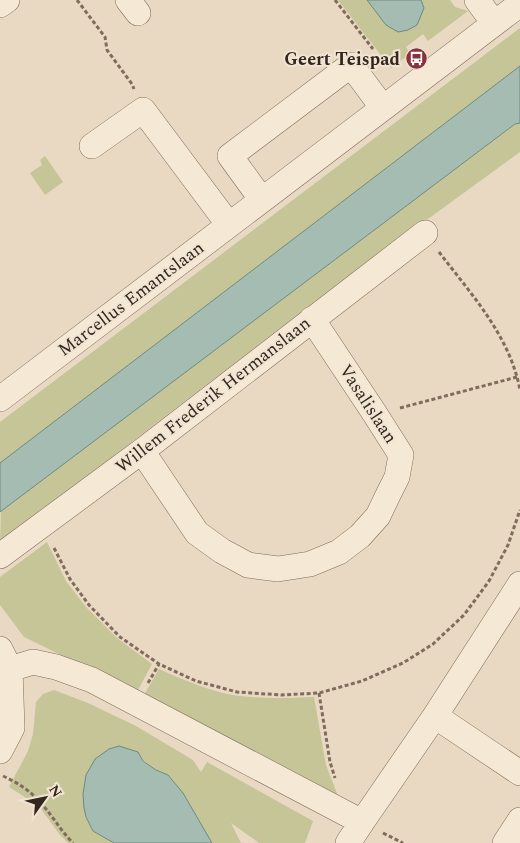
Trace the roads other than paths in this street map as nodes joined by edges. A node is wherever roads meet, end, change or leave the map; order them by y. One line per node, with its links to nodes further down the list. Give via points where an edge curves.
1 (7, 0): 4 (street)
2 (477, 0): 5 (street)
3 (520, 4): 5 (street, Marcellus Emantslaan)
4 (0, 5)
5 (494, 23): 6 (street, Marcellus Emantslaan)
6 (383, 108): 8 (street, Marcellus Emantslaan); 8 (street, via 351,65 230,156)
7 (92, 145): 9 (street, via 142,110)
8 (262, 200): 9 (street, Marcellus Emantslaan)
9 (229, 225): 12 (street, Marcellus Emantslaan)
10 (425, 233): 11 (street, Willem Frederik Hermanslaan)
11 (312, 319): 13 (street, Willem Frederik Hermanslaan); 13 (street, Vasalislaan, via 400,455 398,476 378,516 360,536 339,552 310,564 278,569 248,565 197,533)
12 (0, 399)
13 (142, 451): 14 (street, Willem Frederik Hermanslaan)
14 (0, 556)
15 (520, 584): 17 (street)
16 (5, 659): 18 (street, via 12,728); 21 (street, via 56,667 92,680)
17 (435, 716): 19 (street); 21 (street)
18 (0, 751)
19 (520, 773)
20 (520, 820): 23 (street)
21 (362, 822): 22 (street)
22 (348, 843)
23 (505, 843)

